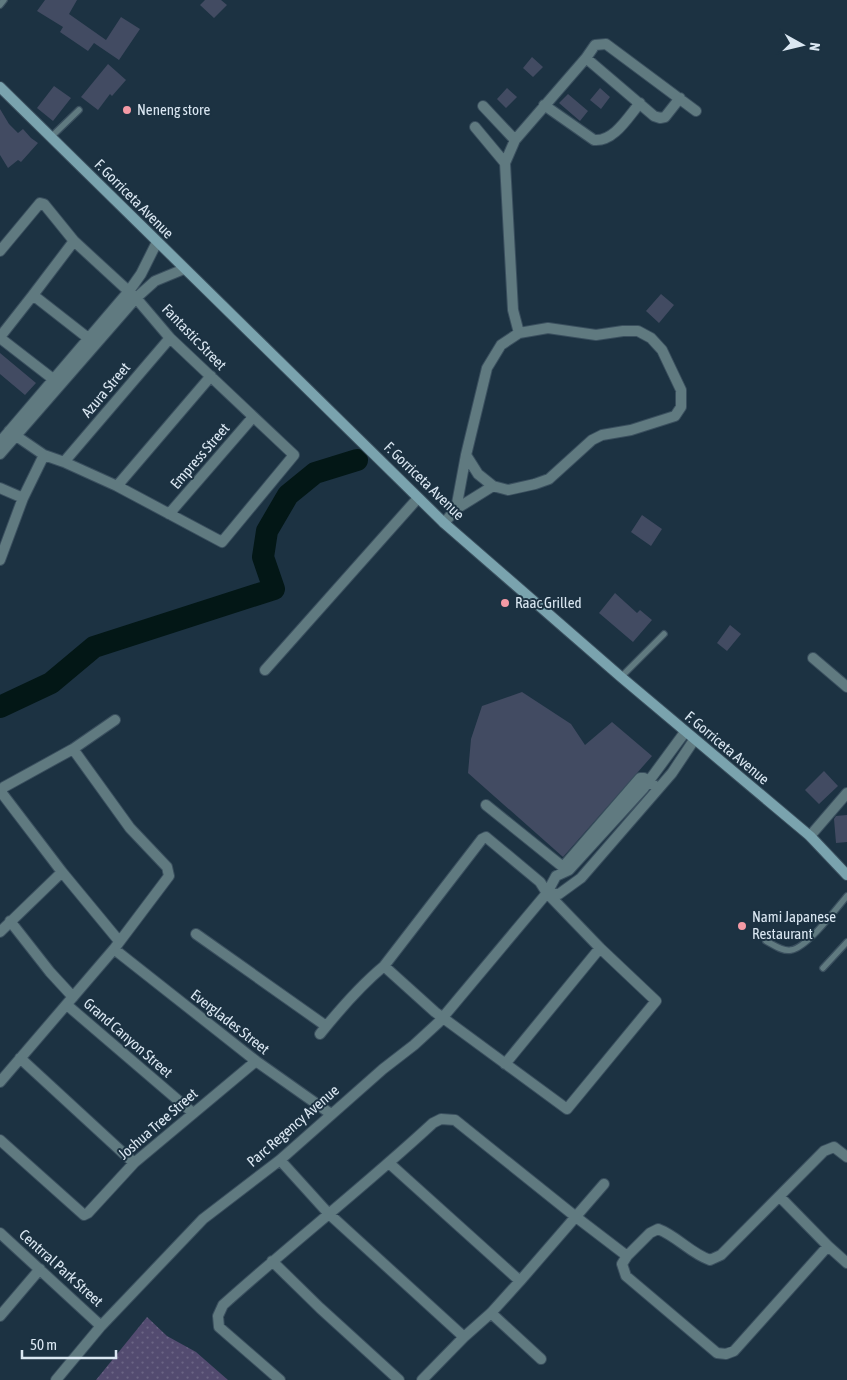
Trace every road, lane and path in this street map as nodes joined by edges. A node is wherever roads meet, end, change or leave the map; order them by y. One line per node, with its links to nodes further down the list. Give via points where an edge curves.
1 (4, 0): 2 (lane)
2 (0, 5)
3 (586, 58): 5 (street, via 595,44 606,44); 6 (street); 7 (street)
4 (0, 87): 12 (main road, F. Gorriceta Avenue)
5 (680, 98): 6 (street, via 665,117 660,118); 10 (street)
6 (640, 103): 7 (street, via 615,132 598,140)
7 (544, 105): 13 (street)
8 (483, 106): 13 (street)
9 (79, 110): 12 (lane)
10 (696, 111)
11 (475, 127): 14 (street)
12 (51, 137): 16 (main road, F. Gorriceta Avenue)
13 (515, 140): 14 (street)
14 (505, 163): 21 (street, via 513,310)
15 (74, 241): 17 (street, Fantastic Street, via 41,202); 19 (street, Fantastic Street); 20 (street)
16 (157, 242): 18 (main road, F. Gorriceta Avenue); 19 (street)
17 (0, 251)
18 (184, 269): 19 (street); 38 (main road, F. Gorriceta Avenue)
19 (133, 294): 23 (street); 24 (street, Fantastic Street); 28 (street)
20 (33, 295): 22 (street); 23 (street)
21 (519, 333): 32 (street, via 500,344 487,368); 35 (street, via 548,328 596,335 638,331 651,338 662,350 681,390 681,407 675,416 592,440 550,479 508,490)
22 (0, 337): 26 (street)
23 (88, 338): 26 (street)
24 (170, 338): 25 (street, Fantastic Street); 33 (street, Azura Street)
25 (211, 376): 27 (street, Fantastic Street); 34 (street)
26 (53, 379): 28 (street)
27 (253, 417): 40 (street, Empress Street); 40 (street, Fantastic Street, via 294,455 222,542)
28 (12, 434): 29 (street); 30 (street); 31 (street)
29 (0, 442)
30 (0, 454)
31 (44, 455): 33 (street); 37 (street)
32 (466, 455): 35 (street, via 478,474); 39 (street)
33 (64, 462): 34 (street)
34 (117, 486): 40 (street)
35 (493, 486): 39 (street)
36 (0, 488): 37 (street)
37 (23, 498): 42 (street)
38 (418, 498): 41 (main road, F. Gorriceta Avenue); 45 (street)
39 (456, 509): 41 (street)
40 (169, 514)
41 (444, 523): 46 (main road, F. Gorriceta Avenue)
42 (1, 553)
43 (664, 634): 46 (lane)
44 (813, 658): 47 (street)
45 (266, 670)
46 (621, 677): 49 (main road, F. Gorriceta Avenue)
47 (847, 687)
48 (115, 720): 51 (street)
49 (685, 732): 50 (main road, F. Gorriceta Avenue); 52 (street)
50 (694, 740): 53 (street, via 672,773); 56 (main road, F. Gorriceta Avenue)
51 (74, 749): 59 (street, Everglades Street, via 4,787 1,792); 68 (street, via 130,828 165,864 169,873)
52 (649, 781): 53 (street); 57 (street, Parc Regency Avenue, via 640,778 636,782)
53 (657, 788): 60 (street)
54 (847, 793): 56 (street)
55 (486, 805): 57 (street)
56 (810, 836): 58 (main road, F. Gorriceta Avenue)
57 (566, 868): 60 (street); 61 (street, Parc Regency Avenue, via 556,876)
58 (846, 870)
59 (62, 872): 63 (street); 68 (street, Everglades Street)
60 (581, 878): 61 (street, via 559,894)
61 (546, 893): 69 (street); 70 (street, via 540,882 486,837); 73 (street, Parc Regency Avenue)
62 (847, 896): 66 (lane, via 811,937 793,950 784,951)
63 (10, 921): 64 (street); 72 (street, Grand Canyon Street)
64 (0, 932)
65 (196, 934): 70 (street, via 323,1030 366,980)
66 (766, 941)
67 (847, 942): 71 (lane)
68 (117, 945): 72 (street); 75 (street, Everglades Street)
69 (600, 948): 76 (street); 76 (street, via 656,1001 567,1109)
70 (384, 966): 73 (street)
71 (823, 968)
72 (70, 1001): 74 (street); 78 (street, Grand Canyon Street)
73 (442, 1017): 76 (street); 79 (street, Parc Regency Avenue, via 414,1045)
74 (20, 1058): 77 (street); 83 (street)
75 (256, 1061): 78 (street, Joshua Tree Street); 79 (street, Everglades Street)
76 (505, 1064)
77 (0, 1082)
78 (193, 1113): 83 (street, Joshua Tree Street)
79 (331, 1114): 82 (street, Parc Regency Avenue)
80 (0, 1140): 83 (street, Joshua Tree Street, via 84,1215)
81 (847, 1157): 86 (street, via 834,1147 824,1151)
82 (280, 1160): 87 (street); 98 (street, Parc Regency Avenue, via 203,1219)
83 (134, 1163)
84 (389, 1164): 87 (street); 88 (street, via 438,1120 455,1120); 95 (street)
85 (604, 1184): 88 (street)
86 (780, 1197): 90 (street); 91 (street, via 721,1255 710,1260 700,1257 658,1229)
87 (328, 1213): 92 (street); 99 (street)
88 (576, 1217): 91 (street); 95 (street)
89 (0, 1233): 94 (street, Centrral Park Street)
90 (828, 1246): 91 (street, via 734,1351 726,1354 717,1353 626,1276 622,1264); 93 (street)
91 (627, 1256)
92 (272, 1261): 102 (street, via 223,1306 218,1316 219,1327); 103 (street)
93 (847, 1263)
94 (40, 1269): 97 (street); 98 (street, Centrral Park Street)
95 (520, 1282): 96 (street)
96 (491, 1313): 99 (street); 100 (street)
97 (0, 1316)
98 (101, 1326): 101 (street, Parc Regency Avenue)
99 (464, 1337): 104 (street)
100 (541, 1359)
101 (56, 1380)
102 (280, 1380)
103 (399, 1380)
104 (422, 1380)

